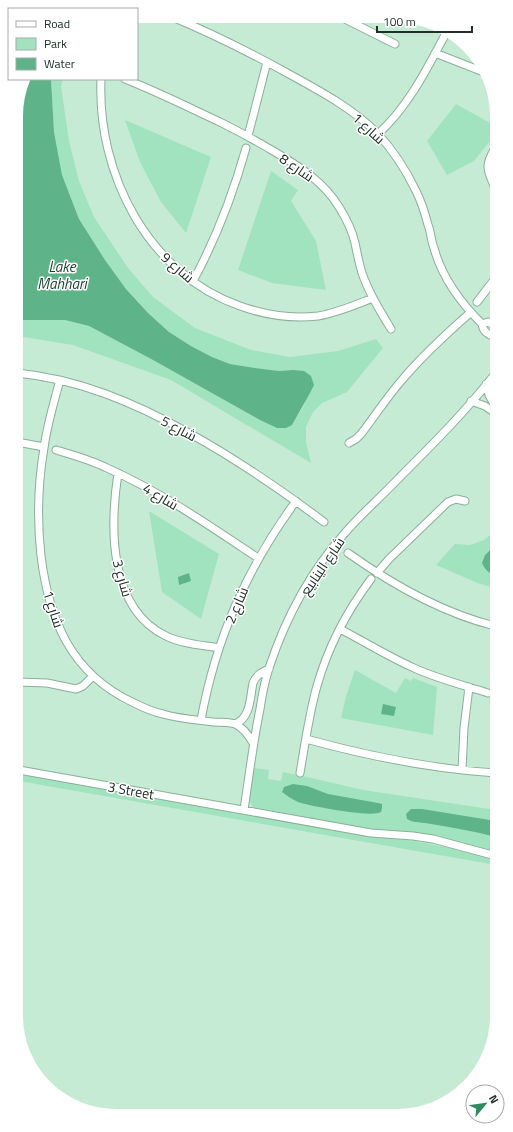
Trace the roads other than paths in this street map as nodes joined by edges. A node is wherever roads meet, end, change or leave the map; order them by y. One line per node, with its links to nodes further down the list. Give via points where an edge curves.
1 (185, 23): 6 (street, شارع 1)
2 (353, 23): 4 (street)
3 (444, 37): 5 (street)
4 (395, 44)
5 (435, 53): 7 (street); 10 (street, via 404,106)
6 (267, 62): 10 (street, شارع 1, via 346,108); 11 (street)
7 (476, 68)
8 (101, 80): 15 (street, شارع 9, via 108,154 123,194 143,231 155,246 168,261)
9 (127, 80): 11 (street, شارع 8)
10 (378, 134): 19 (street, شارع 1, via 410,180 421,203 444,276)
11 (248, 136): 17 (street, شارع 8, via 312,176 338,206 349,224 361,271)
12 (246, 148): 15 (street, via 221,222)
13 (490, 159): 14 (street)
14 (490, 174)
15 (193, 281): 17 (street, شارع 9, via 235,304 257,312 285,316 319,316)
16 (490, 285): 18 (street)
17 (373, 298): 22 (street, شارع 8)
18 (477, 302)
19 (470, 313): 21 (street, شارع 1); 32 (street, via 401,380 361,434)
20 (490, 323): 21 (street)
21 (482, 324): 23 (street, شارع 1, via 484,331)
22 (391, 330)
23 (490, 335)
24 (23, 374): 26 (street, شارع 5)
25 (490, 379): 27 (street, شارع الينابيع)
26 (60, 380): 33 (street, شارع 1); 36 (street, شارع 5, via 108,394 159,418 201,440)
27 (486, 384): 28 (street); 29 (street, شارع الينابيع)
28 (490, 397)
29 (471, 402): 30 (street); 46 (street, شارع الينابيع, via 418,460 360,516 327,555 300,598)
30 (490, 410)
31 (23, 443): 33 (street)
32 (349, 443)
33 (44, 447): 47 (street, شارع 1, via 38,504 40,549 46,589 64,637)
34 (56, 450): 35 (street, شارع 4)
35 (118, 473): 40 (street, شارع 4, via 138,482); 45 (street, شارع 3, via 114,535 119,572 129,601 138,615 166,636 183,642)
36 (296, 501): 38 (street, شارع 5); 40 (street, شارع 2)
37 (465, 501): 41 (street, via 456,499 448,502)
38 (324, 522)
39 (348, 553): 41 (street)
40 (258, 558): 45 (street, شارع 2, via 236,603)
41 (377, 573): 43 (street, via 426,600)
42 (371, 579): 44 (street)
43 (490, 624)
44 (340, 629): 49 (street, via 414,668); 53 (street, via 317,686)
45 (219, 648): 51 (street, شارع 2)
46 (269, 669): 52 (street, via 254,678 247,714); 54 (street, شارع الينابيع)
47 (93, 676): 48 (street, via 76,689 46,683); 51 (street, شارع 1, via 111,691 143,708 181,718)
48 (23, 682)
49 (469, 687): 50 (street); 55 (street)
50 (488, 693)
51 (201, 720): 52 (street, شارع 1)
52 (235, 724): 54 (street, via 248,734)
53 (306, 740): 55 (street, via 394,760); 58 (street)
54 (253, 743): 59 (street, شارع الينابيع)
55 (462, 770): 57 (street)
56 (23, 771): 59 (street, 3 Street)
57 (490, 772)
58 (300, 773)
59 (244, 810): 60 (street, 3 Street, via 371,833 423,837)
60 (490, 854)

